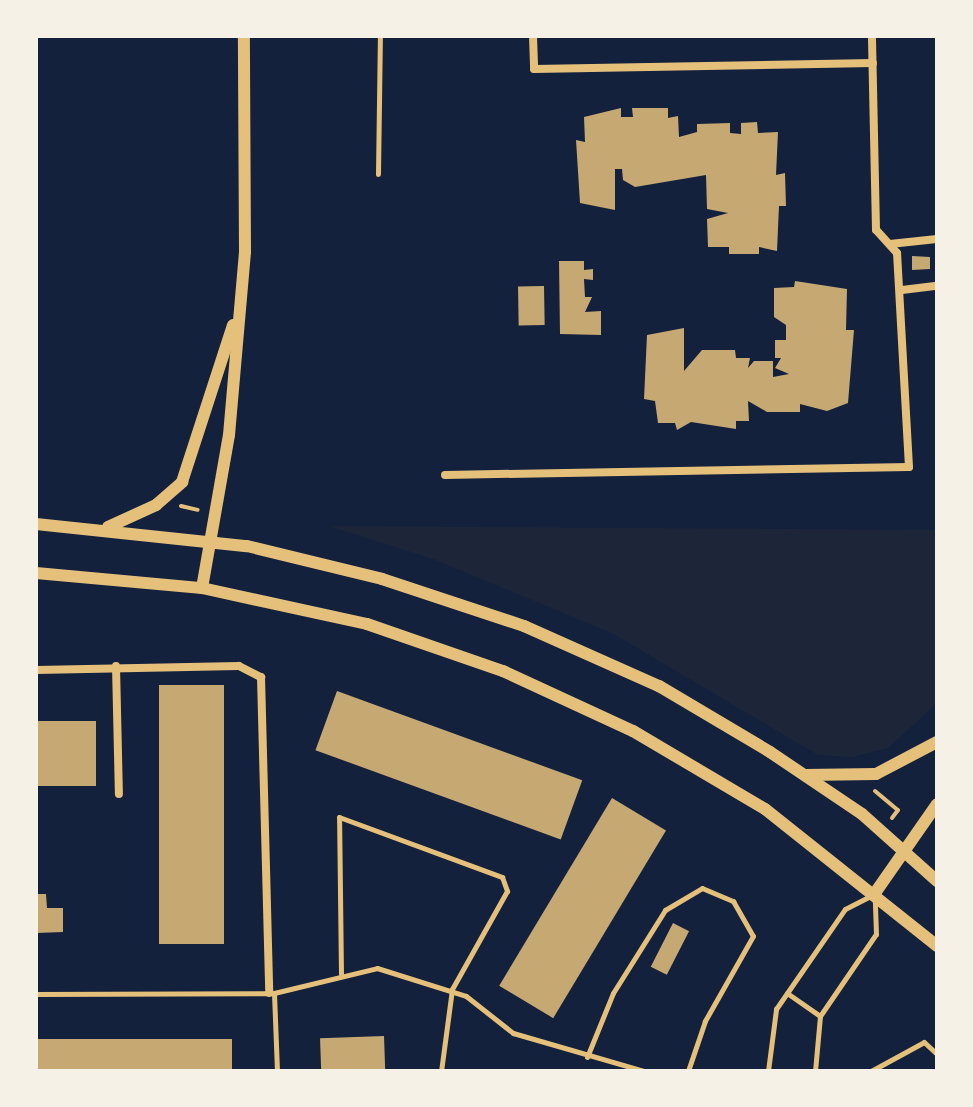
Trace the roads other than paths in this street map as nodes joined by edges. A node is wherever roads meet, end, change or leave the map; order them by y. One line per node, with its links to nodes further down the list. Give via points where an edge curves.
1 (244, 36): 11 (street)
2 (380, 36): 6 (lane)
3 (533, 36): 5 (street, via 534,69)
4 (872, 36): 5 (street)
5 (873, 63): 8 (street, via 876,230)
6 (378, 174)
7 (937, 239): 8 (street)
8 (890, 244): 10 (street)
9 (937, 286): 10 (street)
10 (902, 290): 12 (street, via 909,467)
11 (240, 307): 14 (street, via 182,482 156,505); 15 (street)
12 (445, 475)
13 (36, 524): 14 (street)
14 (108, 527): 15 (street)
15 (212, 542): 17 (street); 21 (street, via 382,579 524,626 659,686)
16 (36, 573): 17 (street)
17 (202, 588): 26 (street, via 367,624 503,671 633,731 765,809)
18 (116, 666): 19 (street); 22 (street); 30 (street, via 239,666 261,677)
19 (36, 670)
20 (937, 742): 21 (street, via 876,774)
21 (802, 774): 24 (street, via 862,814)
22 (119, 794)
23 (937, 804): 24 (street)
24 (904, 853): 25 (street); 26 (street)
25 (937, 881)
26 (875, 893): 27 (street); 31 (lane, via 845,909); 33 (lane, via 876,934)
27 (937, 946)
28 (341, 974): 29 (lane, via 377,968); 29 (lane, via 339,817 502,877 507,891); 30 (lane)
29 (452, 989): 35 (lane, via 513,1033); 37 (lane)
30 (271, 993): 32 (lane); 36 (lane)
31 (787, 993): 33 (lane); 40 (lane, via 776,1009)
32 (36, 994)
33 (820, 1016): 41 (lane)
34 (937, 1054): 42 (lane, via 924,1042)
35 (587, 1057): 38 (lane); 39 (lane, via 613,993 665,910 702,888 733,901 753,936 705,1021)
36 (277, 1071)
37 (441, 1071)
38 (644, 1071)
39 (688, 1071)
40 (768, 1071)
41 (815, 1071)
42 (871, 1071)

